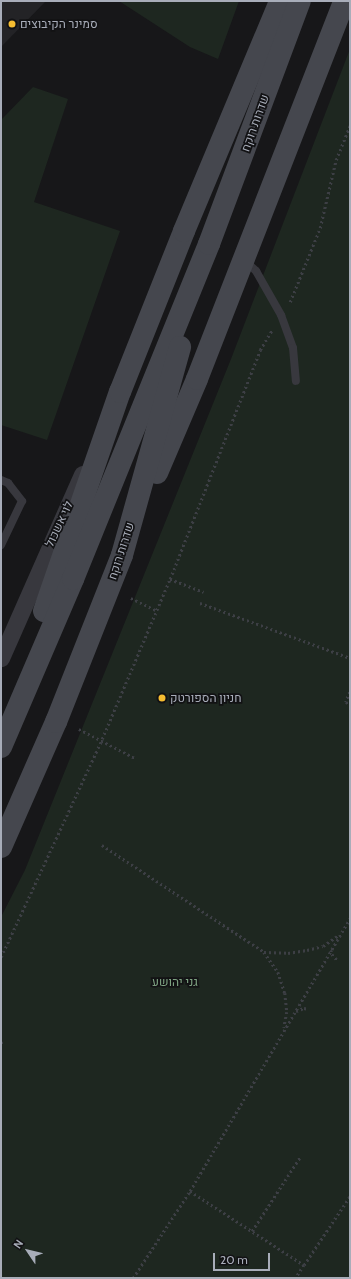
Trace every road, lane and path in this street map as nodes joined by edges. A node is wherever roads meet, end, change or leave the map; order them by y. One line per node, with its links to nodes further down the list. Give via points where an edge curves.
1 (280, 1): 11 (main road)
2 (300, 1): 7 (main road, שדרות רוקח)
3 (344, 1): 5 (main road)
4 (350, 3): 5 (main road)
5 (335, 26): 8 (main road)
6 (350, 126): 9 (path, via 336,160 320,228 291,301)
7 (209, 244): 14 (main road, שדרות רוקח); 27 (main road, שדרות רוקח, via 73,579)
8 (244, 259): 9 (lane, via 256,271); 14 (main road, via 197,379)
9 (281, 315): 10 (lane, via 293,348); 15 (path, via 260,350)
10 (296, 380)
11 (120, 392): 20 (street, לוי אשכול, via 43,559); 25 (main road)
12 (1, 480): 13 (lane, via 8,483 22,501)
13 (1, 545)
14 (122, 555): 30 (main road, שדרות רוקח, via 56,722)
15 (170, 579): 16 (path); 19 (path)
16 (204, 592)
17 (131, 598): 19 (path)
18 (200, 603): 21 (path)
19 (156, 610): 26 (path)
20 (1, 658)
21 (350, 658)
22 (350, 692): 23 (path, via 346,702)
23 (350, 704)
24 (79, 729): 26 (path)
25 (1, 732)
26 (102, 739): 28 (path); 35 (path)
27 (1, 747)
28 (135, 758)
29 (102, 845): 34 (path)
30 (1, 847)
31 (350, 918): 32 (path)
32 (341, 934): 33 (path); 34 (path, via 323,946 307,950 288,953)
33 (332, 950): 36 (path); 38 (path)
34 (264, 952): 39 (path, via 278,972 284,993 287,1012)
35 (1, 957)
36 (338, 961)
37 (309, 1009): 38 (path)
38 (295, 1011): 39 (path)
39 (284, 1031): 41 (path)
40 (300, 1157): 43 (path)
41 (190, 1191): 43 (path); 45 (path)
42 (350, 1196): 44 (path)
43 (252, 1231): 44 (path)
44 (304, 1265): 46 (path)
45 (133, 1278)
46 (296, 1278)

